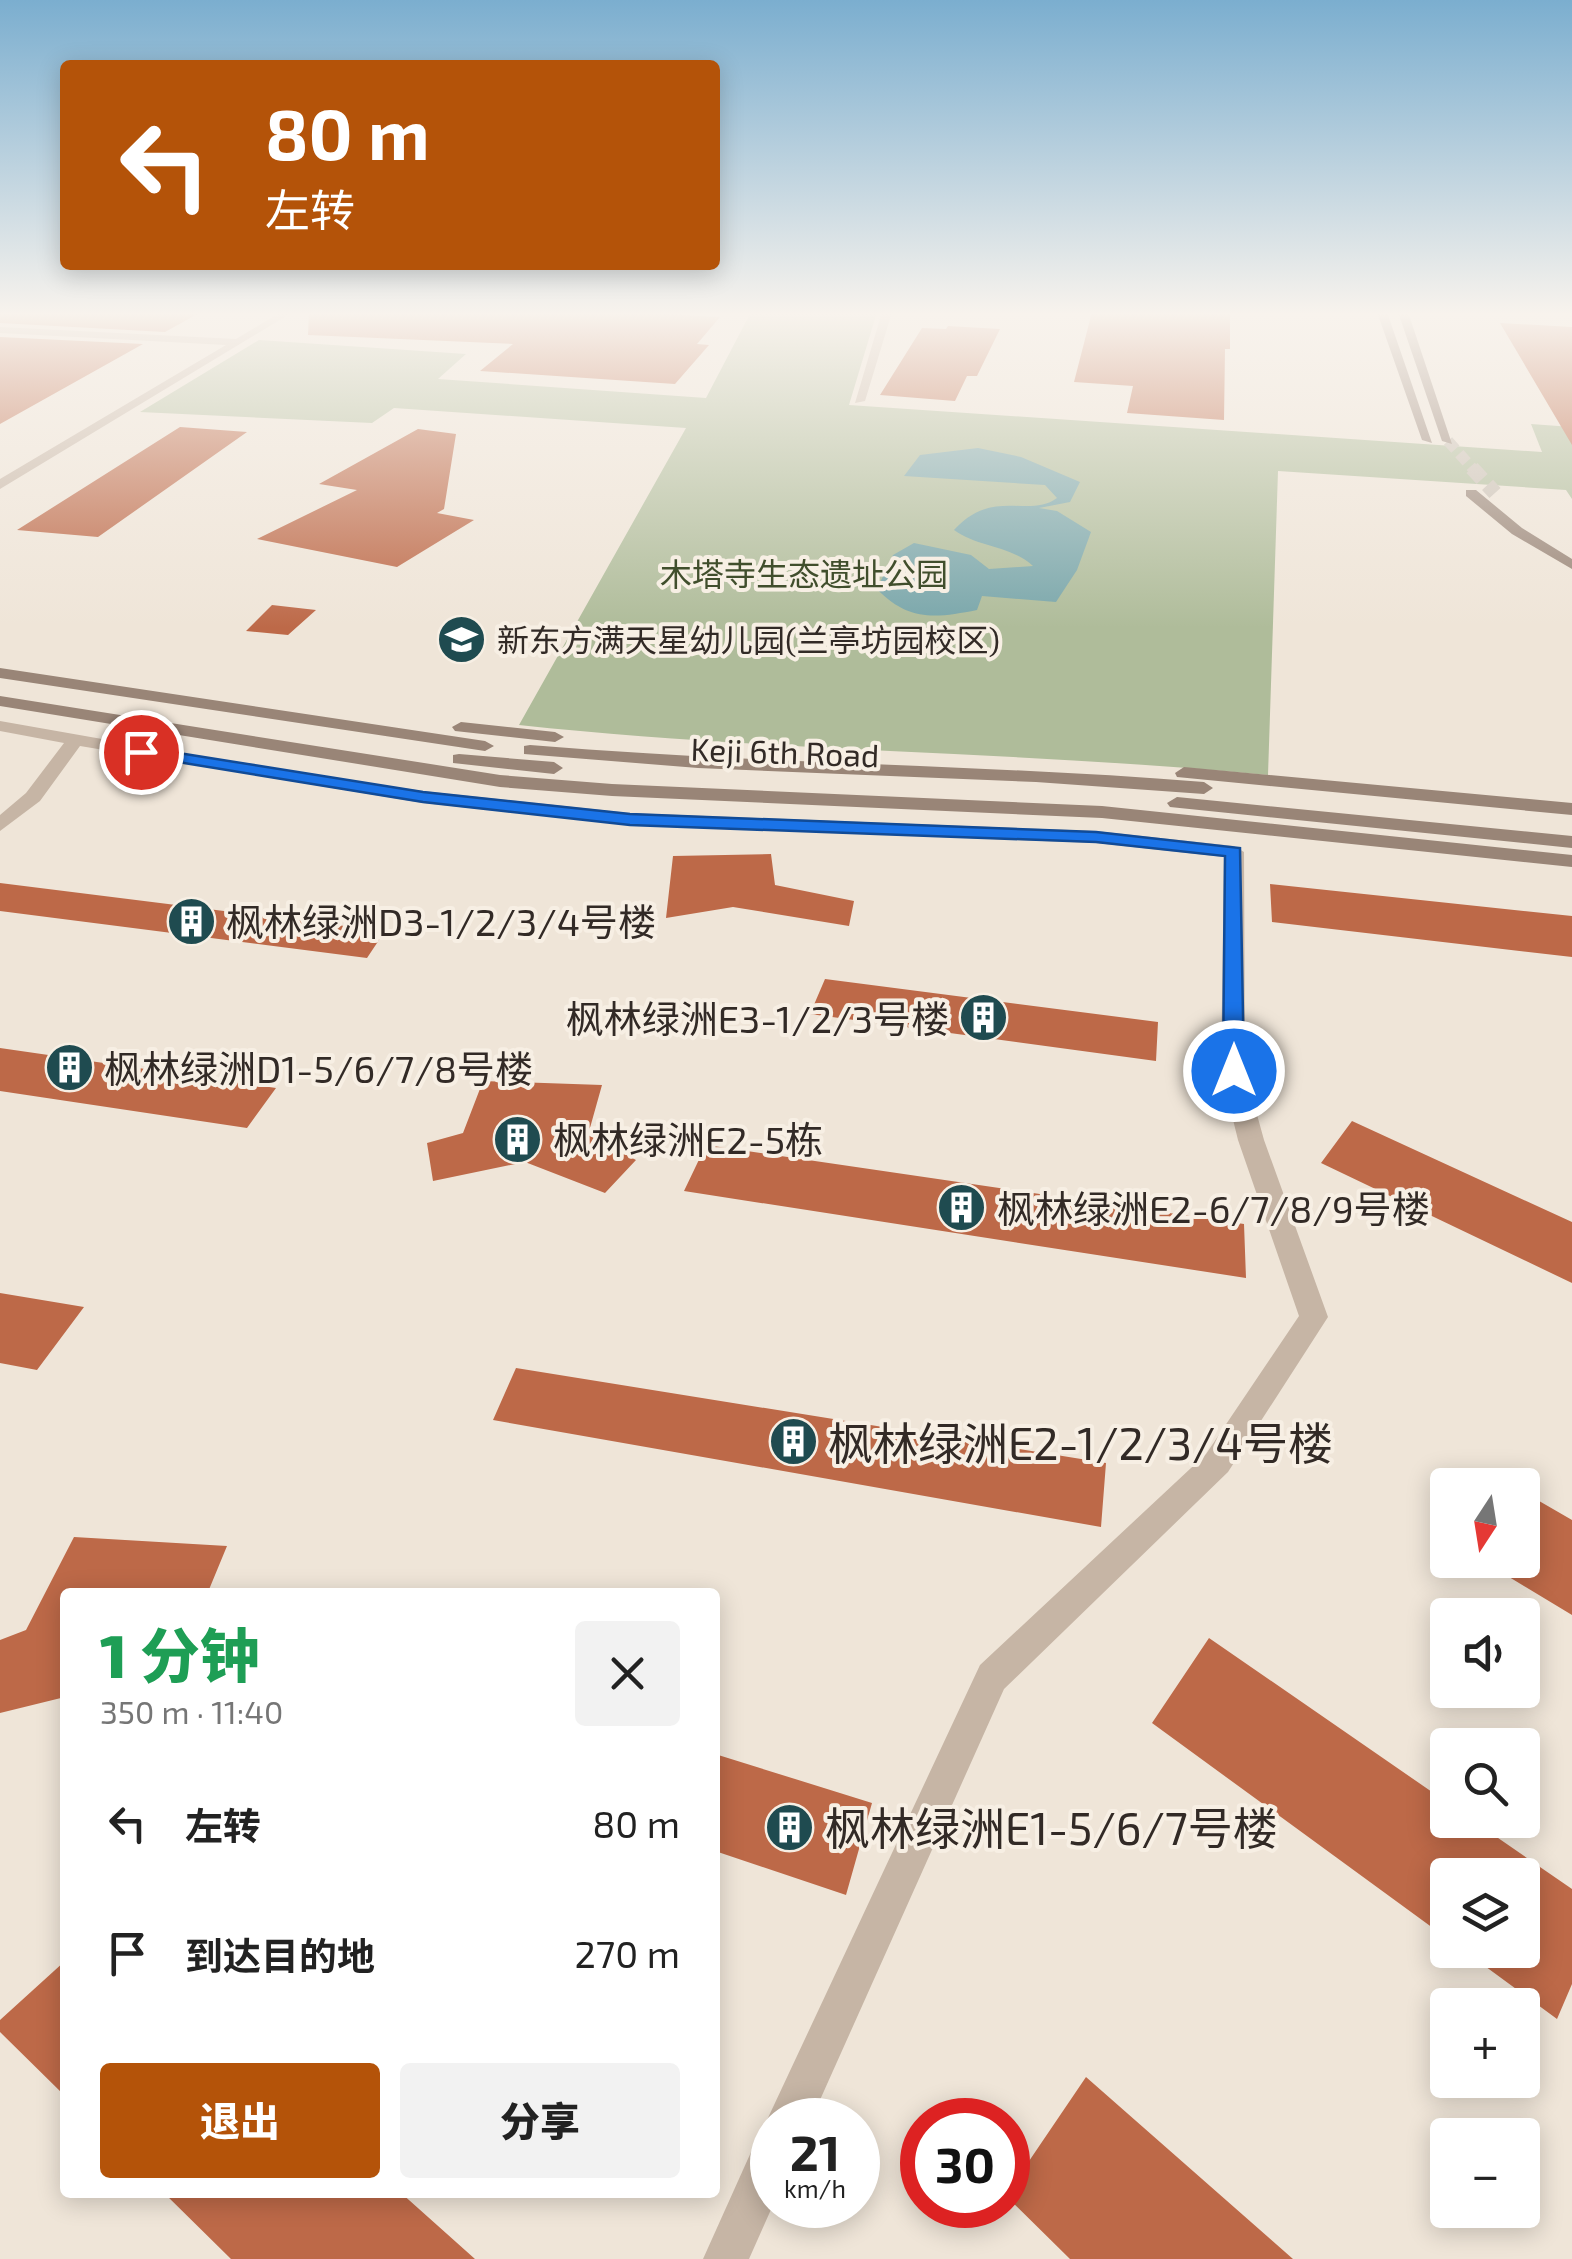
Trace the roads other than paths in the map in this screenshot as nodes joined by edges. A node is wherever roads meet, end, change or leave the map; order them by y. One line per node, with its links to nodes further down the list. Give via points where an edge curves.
1 (96, 417): 7 (street)
2 (107, 417): 8 (street)
3 (1420, 417): 5 (main road)
4 (1440, 417): 6 (main road)
5 (1428, 440)
6 (1448, 441)
7 (0, 472)
8 (0, 485)
9 (1472, 493): 12 (main road)
10 (1495, 493): 11 (main road)
11 (1572, 550)
12 (1572, 565)
13 (0, 658): 19 (main road, via 403,720 610,743 1118,766)
14 (0, 673): 21 (main road, Keji 6th Road, via 431,740 594,757 1048,777)
15 (0, 686): 22 (main road, Keji 6th Road, via 403,751 611,774 1039,791)
16 (0, 701): 23 (main road, via 500,780 1102,812)
17 (0, 726): 18 (street)
18 (75, 740): 20 (street, via 33,797); 24 (street, via 423,797 630,819 1096,837 1234,852 1234,1071 1251,1140 1314,1317 1217,1463 992,1677)
19 (1572, 810)
20 (0, 825)
21 (1572, 826)
22 (1572, 842)
23 (1572, 861)
24 (800, 2098)
25 (750, 2206): 26 (street)
26 (726, 2259)

